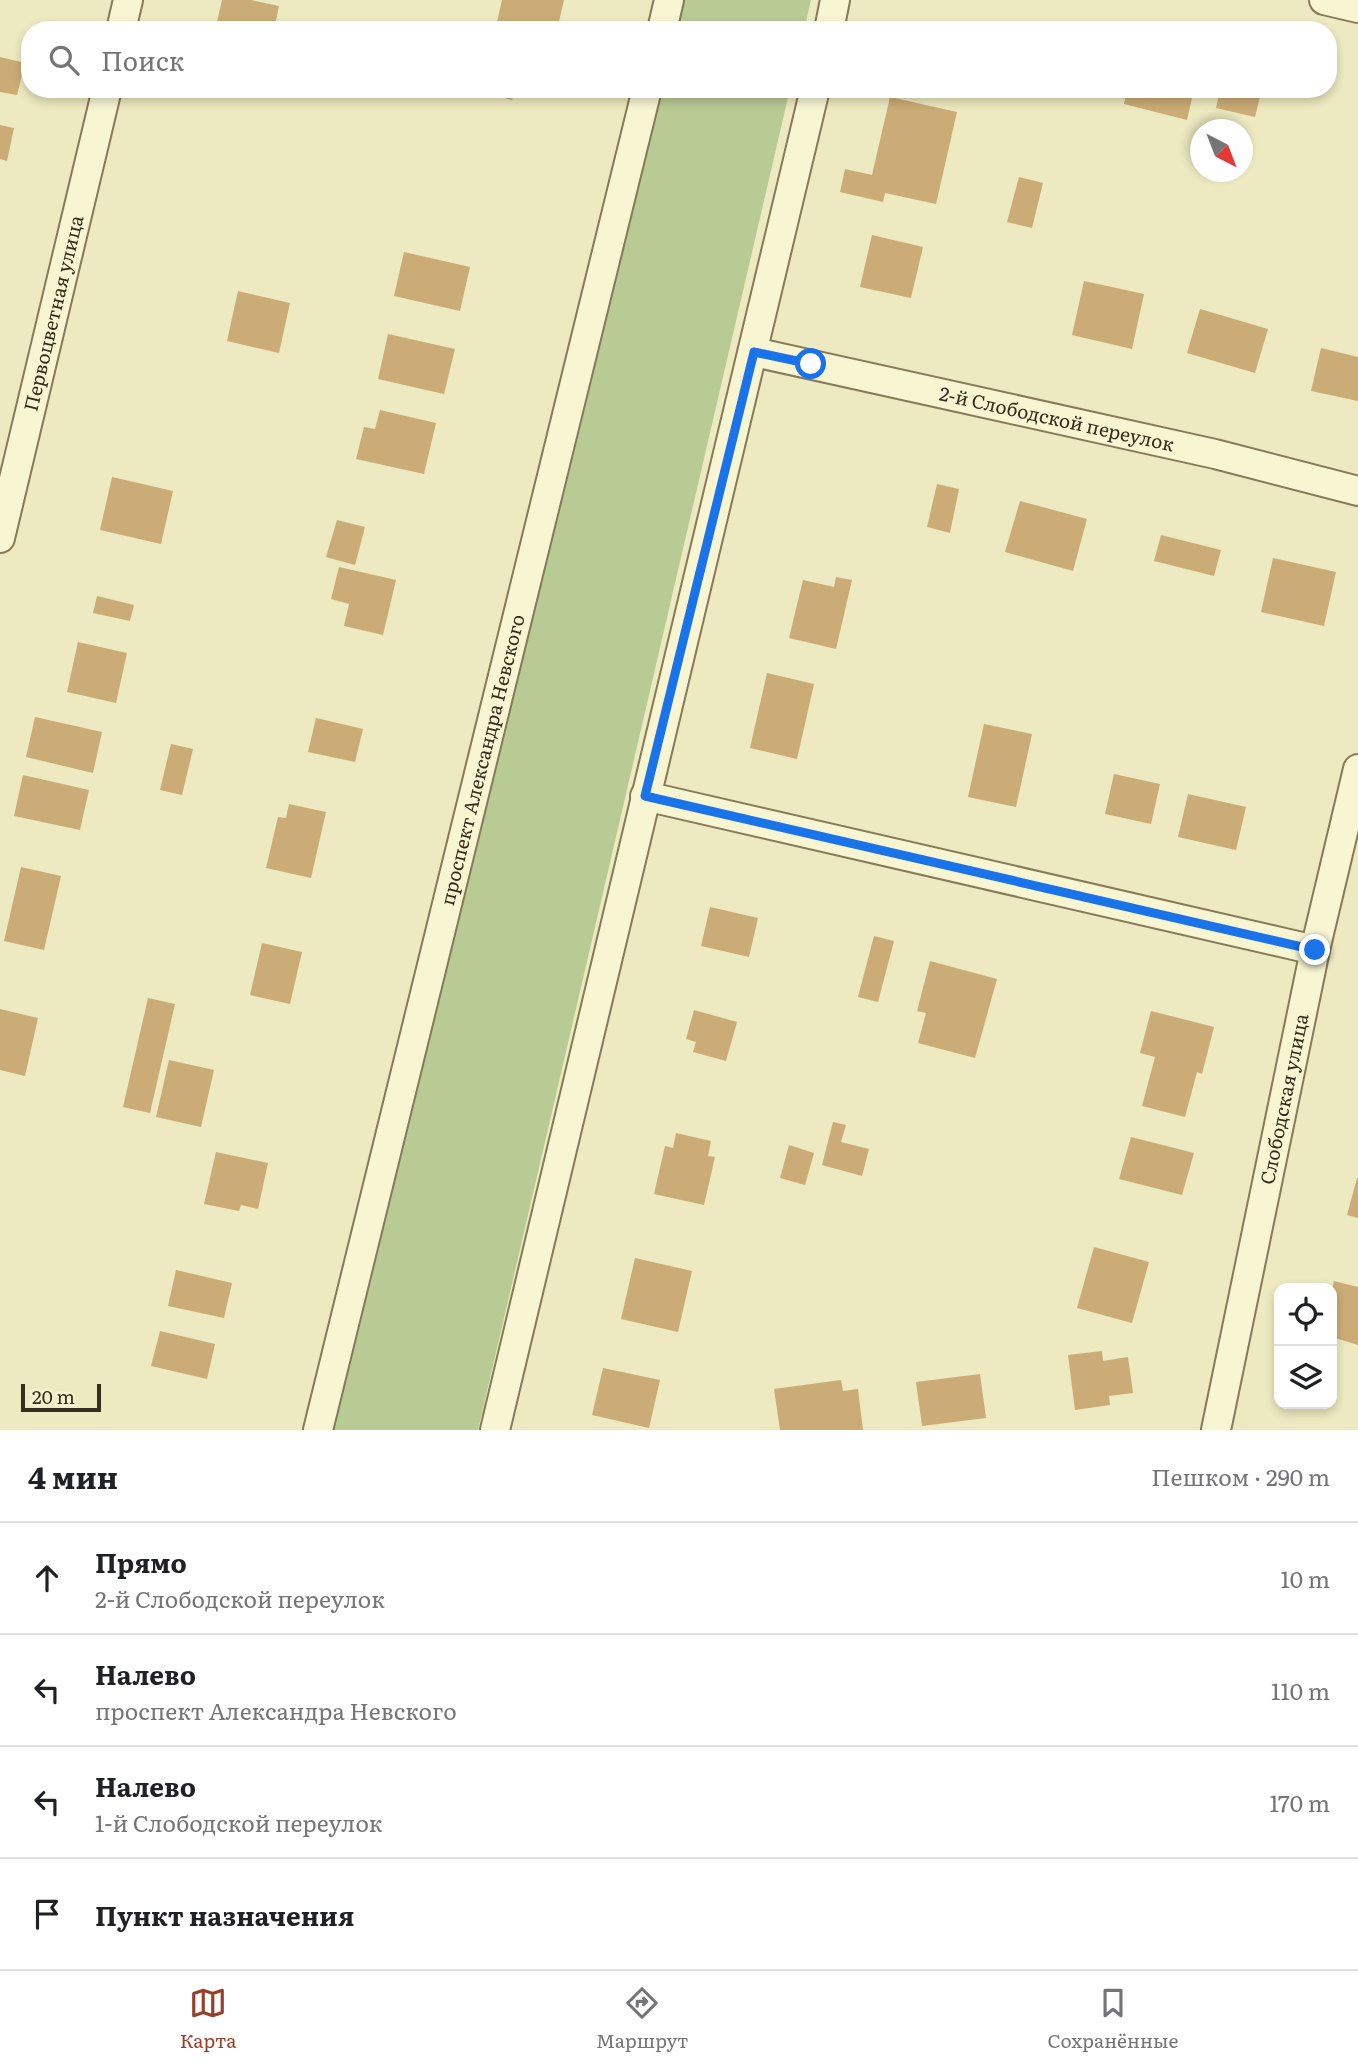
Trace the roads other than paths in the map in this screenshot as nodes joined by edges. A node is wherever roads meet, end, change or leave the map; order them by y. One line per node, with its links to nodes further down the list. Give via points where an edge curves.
1 (128, 0): 6 (street)
2 (669, 0): 7 (street)
3 (835, 0): 8 (street)
4 (1324, 0): 5 (street)
5 (1358, 8)
6 (123, 21)
7 (664, 21)
8 (831, 21)
9 (105, 98): 14 (street, Первоцветная улица)
10 (645, 98): 18 (street, проспект Александра Невского)
11 (813, 98): 12 (street)
12 (754, 352): 13 (street, 2-й Слободской переулок, via 1215,454); 16 (street)
13 (1358, 491)
14 (0, 538)
15 (1358, 769): 17 (street, Слободская улица)
16 (645, 796): 17 (street); 19 (street)
17 (1315, 950): 20 (street, Слободская улица)
18 (318, 1430)
19 (495, 1430)
20 (1216, 1430)

